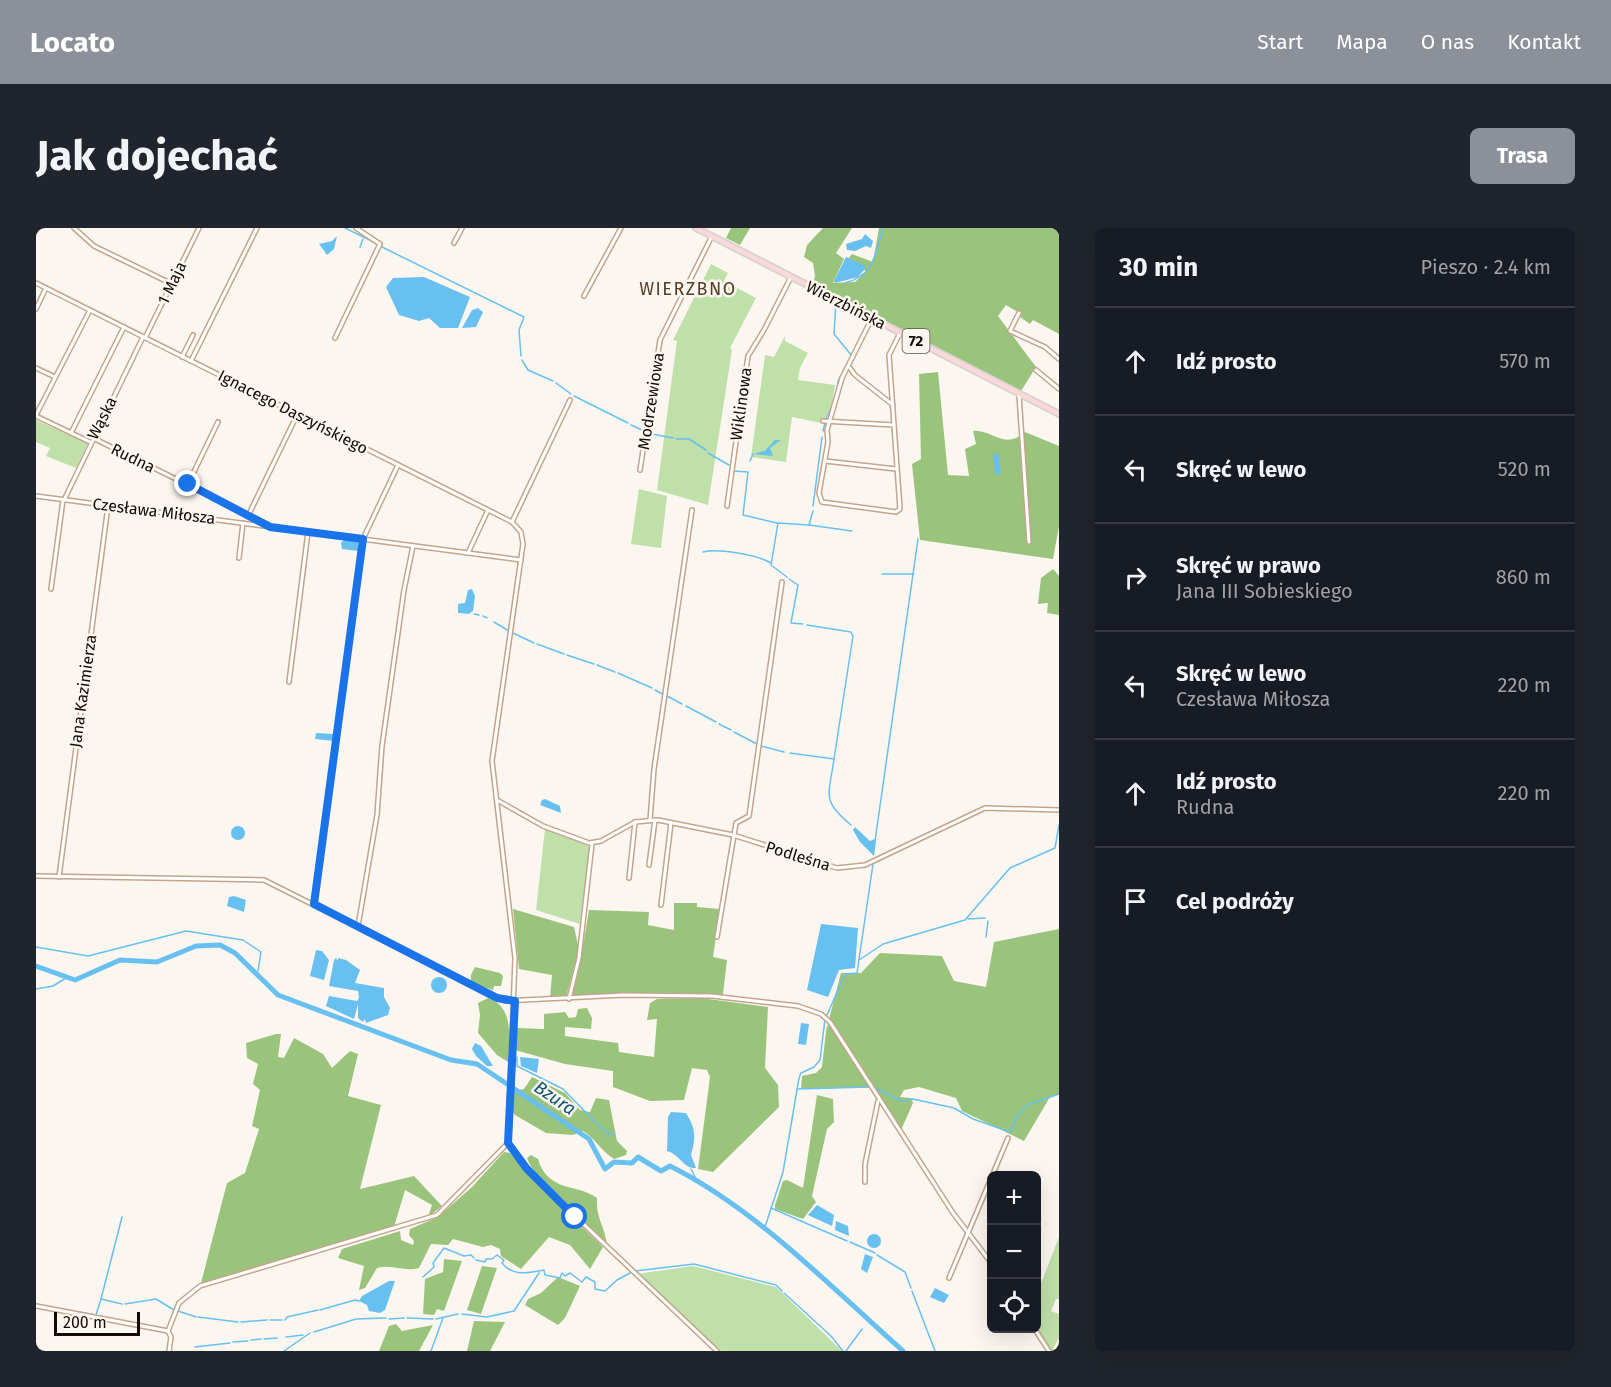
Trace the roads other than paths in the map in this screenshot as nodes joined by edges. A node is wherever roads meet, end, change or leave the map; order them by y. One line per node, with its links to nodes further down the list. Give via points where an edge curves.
1 (74, 228): 12 (street, via 94,246)
2 (199, 228): 12 (street, 1 Maja)
3 (257, 228): 26 (street)
4 (356, 228): 23 (street, via 380,246)
5 (462, 228): 9 (street)
6 (621, 228): 14 (street)
7 (696, 228): 8 (main road, Wierzbińska / 72)
8 (712, 236): 10 (main road, Wierzbińska / 72); 47 (street, Modrzewiowa, via 660,340)
9 (454, 243)
10 (791, 277): 18 (main road, Wierzbińska / 72); 52 (street, Wiklinowa, via 748,356)
11 (36, 283): 13 (street, Ignacego Daszyńskiego)
12 (171, 284): 22 (street, 1 Maja)
13 (46, 288): 15 (street); 16 (street, Ignacego Daszyńskiego)
14 (584, 296)
15 (36, 309)
16 (90, 310): 19 (street, Ignacego Daszyńskiego); 30 (street)
17 (1020, 313): 25 (street, via 1010,331 1045,347)
18 (872, 318): 20 (main road, Wierzbińska / 72); 27 (street)
19 (124, 327): 22 (street, Ignacego Daszyńskiego); 42 (street)
20 (900, 333): 32 (main road, Wierzbińska / 72); 34 (street, via 889,356)
21 (193, 335): 24 (street)
22 (144, 338): 24 (street, Ignacego Daszyńskiego); 43 (street, Wąska)
23 (335, 338)
24 (182, 357): 26 (street, Ignacego Daszyńskiego)
25 (1059, 359)
26 (191, 362): 37 (street, Ignacego Daszyńskiego)
27 (849, 366): 34 (street); 38 (street)
28 (36, 368): 30 (street)
29 (1036, 370): 31 (street)
30 (55, 377): 36 (street)
31 (1059, 389)
32 (1019, 394): 35 (main road, Wierzbińska / 72); 61 (street)
33 (570, 400): 56 (street)
34 (893, 405): 41 (street)
35 (1059, 414)
36 (36, 415): 42 (street, Rudna)
37 (297, 415): 45 (street, Ignacego Daszyńskiego); 55 (street)
38 (830, 421): 40 (street); 41 (street); 44 (street)
39 (218, 422): 48 (street)
40 (823, 422)
41 (894, 425): 46 (street)
42 (71, 433): 43 (street, Rudna)
43 (92, 440): 48 (street, Rudna); 50 (street, Wąska)
44 (825, 461): 46 (street); 46 (street, via 819,493 822,502 896,512 900,508)
45 (398, 465): 53 (street, Ignacego Daszyńskiego); 60 (street)
46 (896, 469)
47 (640, 470)
48 (188, 484): 55 (street, Rudna)
49 (36, 496): 50 (street, Czesława Miłosza)
50 (64, 500): 51 (street, Czesława Miłosza); 67 (street, Wąska)
51 (108, 506): 57 (street, Czesława Miłosza); 79 (street, Jana Kazimierza)
52 (727, 507)
53 (488, 510): 56 (street, Ignacego Daszyńskiego); 63 (street)
54 (692, 510): 71 (street)
55 (249, 514): 58 (street, Rudna)
56 (512, 522): 65 (street, via 523,537)
57 (243, 523): 58 (street, Czesława Miłosza); 64 (street)
58 (270, 527): 59 (street, Czesława Miłosza)
59 (308, 532): 60 (street, Czesława Miłosza); 68 (street)
60 (363, 539): 62 (street, Czesława Miłosza); 81 (street)
61 (1029, 542)
62 (413, 546): 63 (street, Czesława Miłosza); 83 (street)
63 (468, 554): 65 (street, Czesława Miłosza)
64 (239, 558)
65 (521, 560): 69 (street, via 493,756)
66 (782, 582): 75 (street, via 749,816 737,821)
67 (51, 590)
68 (289, 682)
69 (497, 800): 76 (street, via 543,826); 86 (street, via 514,937)
70 (1059, 810): 75 (street, Podleśna, via 985,808 865,865 848,868 825,867)
71 (650, 820): 72 (street, Podleśna); 73 (street, Podleśna)
72 (655, 820): 74 (street, Podleśna); 77 (street)
73 (635, 822): 76 (street, Podleśna); 80 (street)
74 (671, 823): 75 (street, Podleśna); 82 (street)
75 (733, 836): 84 (street)
76 (592, 843): 85 (street, via 579,958)
77 (649, 865)
78 (36, 876): 79 (street)
79 (59, 877): 81 (street, via 257,879)
80 (629, 878)
81 (314, 904): 83 (street)
82 (661, 905)
83 (358, 927): 86 (street, via 497,998)
84 (717, 937)
85 (569, 999): 86 (street); 87 (street, via 712,996 806,1008 828,1019)
86 (515, 1001): 89 (street)
87 (879, 1099): 91 (street); 93 (street)
88 (1008, 1138): 90 (street)
89 (508, 1143): 97 (street, via 437,1215 200,1286 179,1303); 100 (street, via 539,1182)
90 (994, 1171)
91 (865, 1182)
92 (987, 1188): 93 (street)
93 (968, 1232): 94 (street); 95 (street)
94 (987, 1257)
95 (948, 1278)
96 (36, 1306): 97 (street)
97 (168, 1331): 99 (street)
98 (1037, 1333): 101 (street)
99 (170, 1351)
100 (717, 1351)
101 (1049, 1351)

